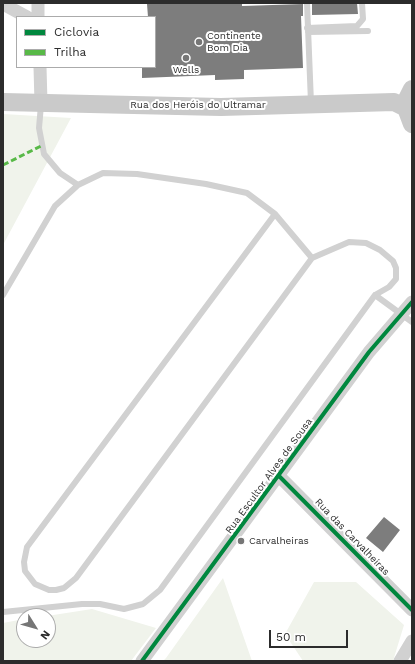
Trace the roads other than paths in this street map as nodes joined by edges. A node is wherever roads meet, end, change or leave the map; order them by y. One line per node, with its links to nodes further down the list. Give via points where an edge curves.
1 (38, 3): 6 (street)
2 (307, 3): 7 (lane)
3 (362, 3): 7 (lane, via 363,19 356,26)
4 (3, 4): 5 (street)
5 (25, 16)
6 (38, 16)
7 (308, 30): 8 (lane); 13 (lane)
8 (368, 31)
9 (40, 68): 12 (street)
10 (405, 98): 13 (main road, Rua dos Heróis do Ultramar); 14 (main road)
11 (3, 102): 12 (main road, Rua dos Heróis do Ultramar)
12 (41, 103): 13 (main road, Rua dos Heróis do Ultramar, via 221,107); 15 (lane, via 39,128 44,154 60,173)
13 (311, 104)
14 (412, 124)
15 (78, 185): 16 (lane, via 103,172 206,184 247,193); 18 (lane, via 55,206)
16 (275, 214): 17 (lane); 17 (lane, via 27,547 25,571 35,584 56,590 67,586 76,578)
17 (312, 258): 19 (lane, via 349,242 366,243 380,250 393,261 396,279 389,287)
18 (3, 295)
19 (375, 295): 21 (lane); 25 (lane, via 160,590 143,604 124,609 100,604 82,604)
20 (412, 302): 21 (street, Rua Escultor Alves de Sousa)
21 (401, 314): 22 (lane); 23 (street, Rua Escultor Alves de Sousa, via 369,352)
22 (412, 322)
23 (279, 476): 24 (street, Rua das Carvalheiras); 27 (street, Rua Escultor Alves de Sousa)
24 (412, 610)
25 (3, 612)
26 (412, 641): 28 (street)
27 (142, 661)
28 (400, 661)

